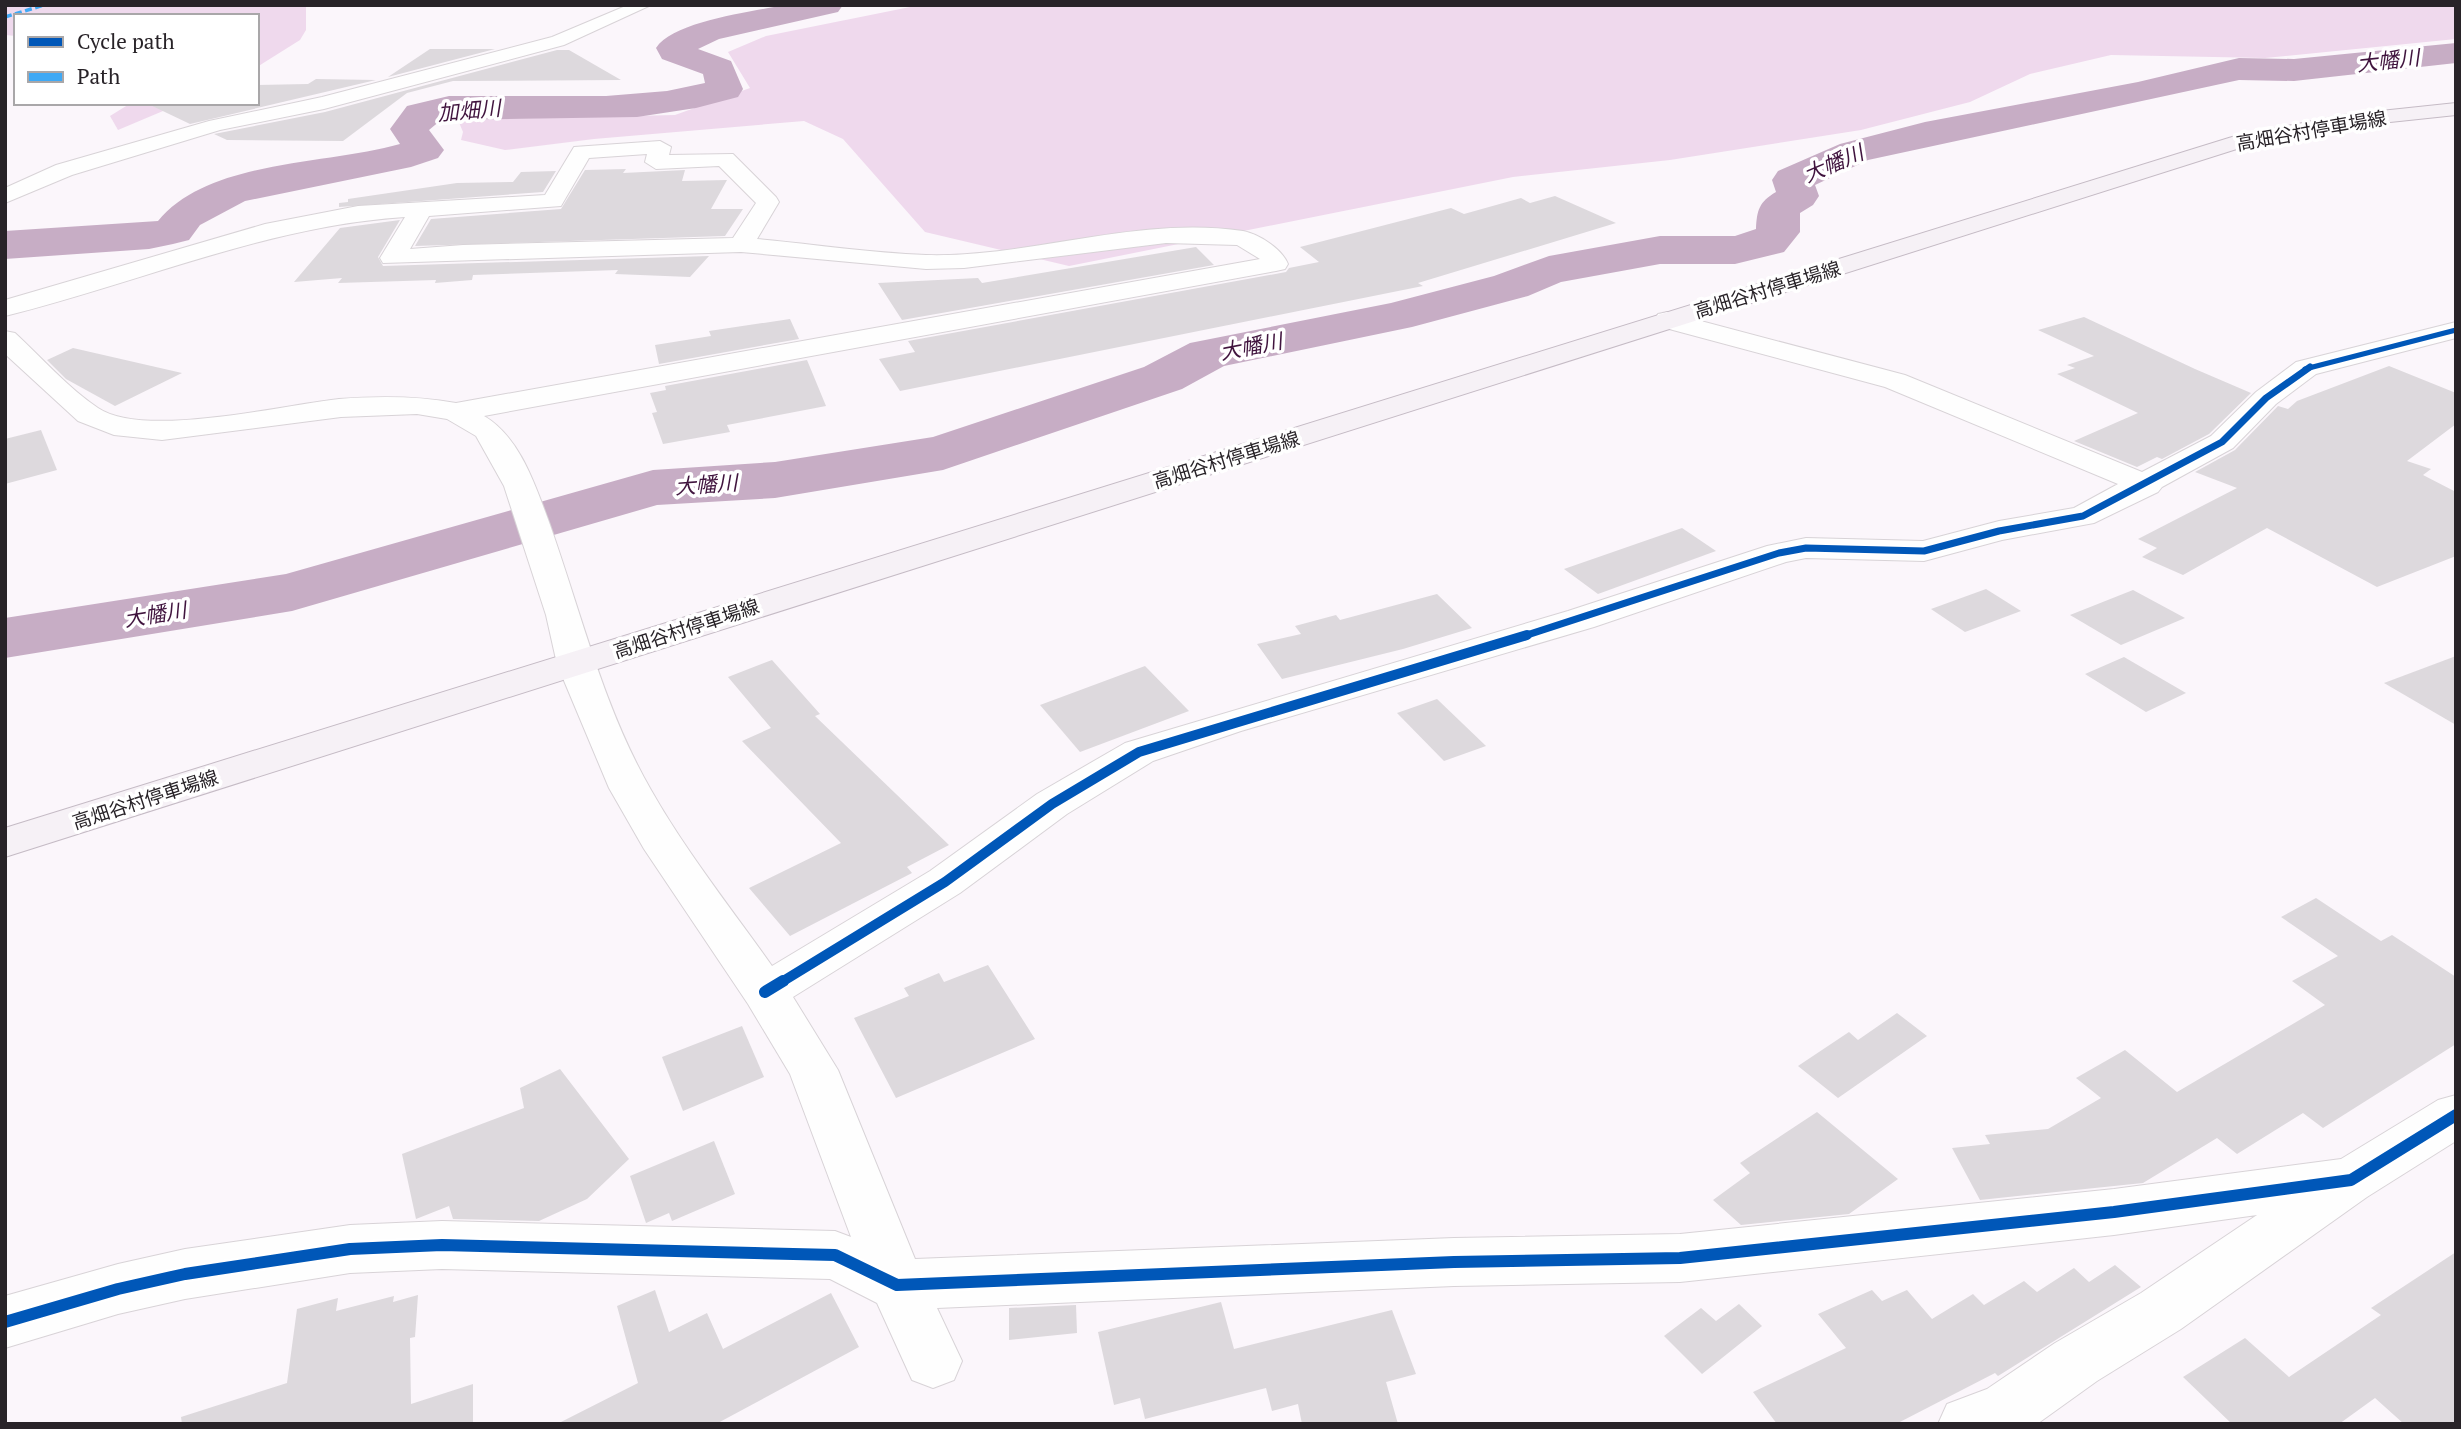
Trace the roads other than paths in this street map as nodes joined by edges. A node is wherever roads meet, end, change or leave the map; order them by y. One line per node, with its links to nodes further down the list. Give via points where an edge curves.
1 (643, 5): 3 (street, via 558,41 324,103 216,125 64,170)
2 (2456, 109): 7 (main road, 高畑谷村停車場線, via 2343,121 2239,141)
3 (5, 196)
4 (423, 207): 5 (street, via 392,258 463,251); 5 (street, via 553,201 582,152 660,147 656,162 725,159 768,202); 6 (street, via 358,213 265,231)
5 (741, 245): 10 (street, via 926,262 1046,253 1166,236 1242,238 1273,257 1276,264)
6 (5, 308)
7 (1667, 320): 11 (street, via 1895,381); 12 (main road, 高畑谷村停車場線)
8 (2456, 330): 11 (street, via 2306,368 2266,398 2222,442)
9 (5, 339): 10 (street, via 88,415 132,429 225,425 378,405)
10 (456, 412): 12 (street, via 487,430 520,486 564,614)
11 (2147, 485): 14 (street, via 2083,516 1924,551 1806,548 1779,553 1139,752 1052,804 945,882)
12 (575, 664): 13 (main road, 高畑谷村停車場線); 14 (street, via 629,788)
13 (5, 844)
14 (765, 992): 17 (street, via 814,1070)
15 (2456, 1115): 16 (street)
16 (2351, 1180): 17 (street, via 2114,1212 1680,1258 1454,1262); 20 (street, via 2006,1411)
17 (897, 1285): 18 (street, via 835,1255 429,1245 350,1249 209,1270 118,1289); 19 (street)
18 (5, 1322)
19 (933, 1361)
20 (1968, 1424)

